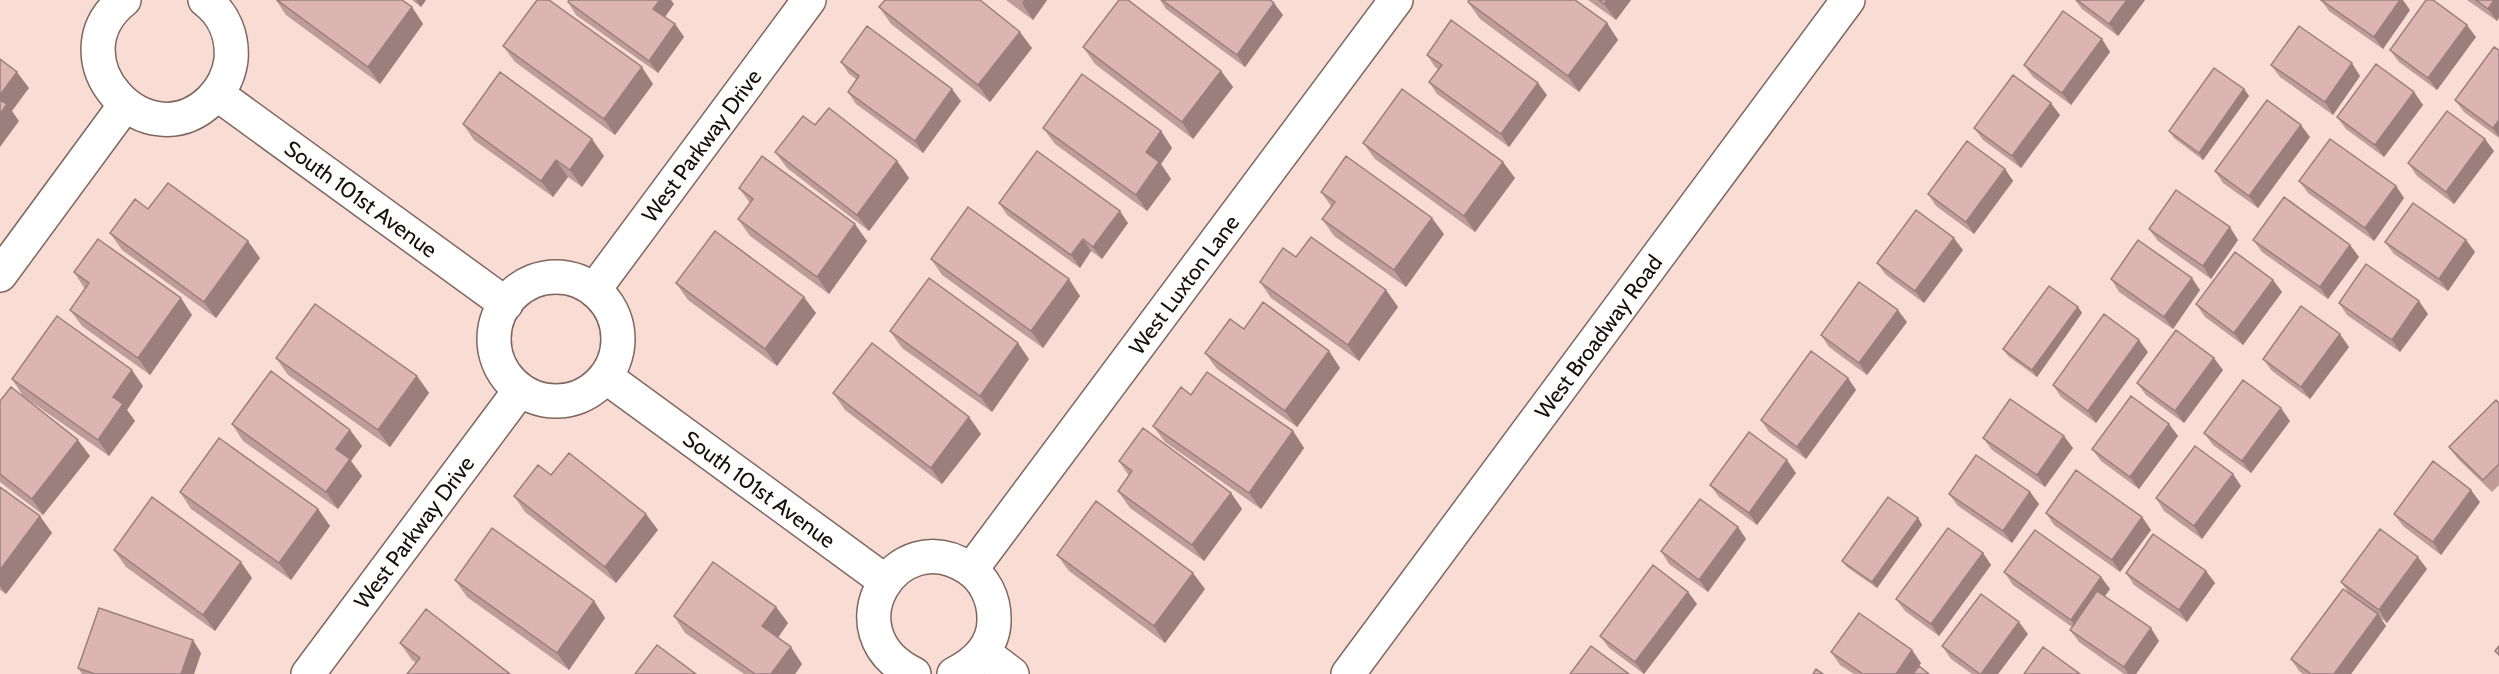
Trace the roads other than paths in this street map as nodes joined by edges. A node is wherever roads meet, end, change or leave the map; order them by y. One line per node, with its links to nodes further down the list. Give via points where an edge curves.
1 (205, 0): 6 (street, via 224,20 232,50 225,80)
2 (809, 0): 9 (street, West Parkway Drive)
3 (1396, 0): 13 (street, West Luxton Lane)
4 (1848, 0): 20 (street, West Broadway Road)
5 (107, 5): 7 (street, via 98,47 99,63 104,80)
6 (217, 94): 7 (street, via 205,106 173,118 140,114); 10 (street, South 101st Avenue)
7 (125, 105): 8 (street)
8 (0, 275)
9 (594, 290): 10 (street, via 579,281 560,277 541,279 522,287); 11 (street, via 608,304 618,339 616,357)
10 (506, 304): 12 (street, via 498,317 494,338 497,358 506,376)
11 (606, 377): 12 (street, via 578,398 539,399); 14 (street, South 101st Avenue)
12 (520, 390): 17 (street, West Parkway Drive)
13 (971, 570): 14 (street, via 958,561 926,557 896,569); 15 (street, via 982,580 994,609 994,624)
14 (885, 581): 16 (street, via 876,598 876,636)
15 (983, 652): 18 (street, via 970,666); 19 (street)
16 (902, 672)
17 (308, 674)
18 (954, 674)
19 (1012, 674)
20 (1348, 674)

